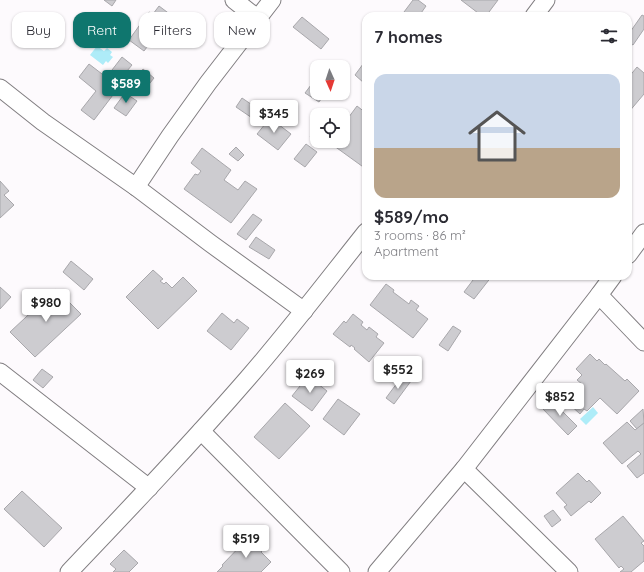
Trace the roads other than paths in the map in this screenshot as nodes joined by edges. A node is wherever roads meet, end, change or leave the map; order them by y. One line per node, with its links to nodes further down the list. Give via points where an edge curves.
1 (234, 0): 4 (street)
2 (272, 0): 5 (street)
3 (546, 0): 6 (street)
4 (249, 12)
5 (262, 12)
6 (537, 12)
7 (235, 48): 9 (street)
8 (0, 88): 9 (street, via 43,122)
9 (136, 187): 15 (street)
10 (644, 233): 12 (street)
11 (362, 237): 15 (street)
12 (632, 250)
13 (610, 280): 14 (street)
14 (599, 295): 16 (street); 19 (street)
15 (304, 311): 18 (street)
16 (644, 342)
17 (0, 372): 20 (street)
18 (201, 431): 20 (street); 22 (street)
19 (464, 469): 23 (street); 24 (street)
20 (149, 488): 21 (street)
21 (69, 572)
22 (341, 572)
23 (377, 572)
24 (569, 572)

